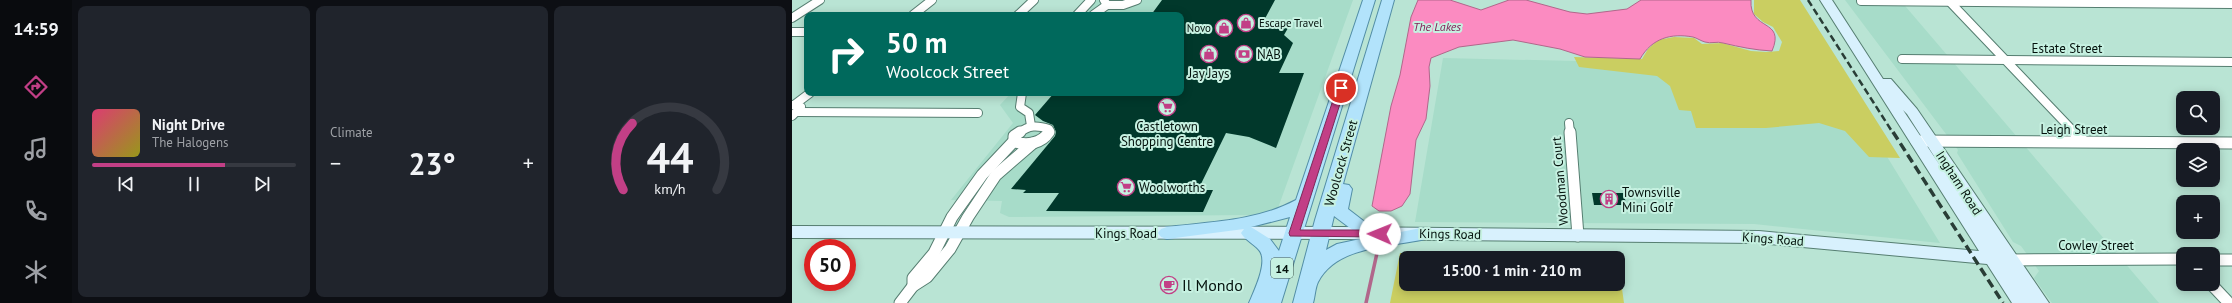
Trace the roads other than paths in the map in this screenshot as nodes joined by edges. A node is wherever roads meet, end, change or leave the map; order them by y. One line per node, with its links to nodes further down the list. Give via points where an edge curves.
1 (820, 0): 17 (street)
2 (932, 0): 13 (street)
3 (1034, 0): 14 (street)
4 (1091, 0): 15 (street)
5 (1137, 0): 10 (street, via 1123,5)
6 (1369, 0): 35 (main road, Woolcock Street / 14)
7 (1388, 0): 29 (main road, Woolcock Street / 14)
8 (1826, 0): 31 (main road, Ingham Road, via 1872,69 1880,86)
9 (1861, 1): 11 (street)
10 (1106, 2): 16 (street)
11 (1950, 2): 12 (street); 21 (street)
12 (2232, 4)
13 (917, 12)
14 (1021, 12)
15 (1080, 12)
16 (1095, 12)
17 (792, 18)
18 (792, 32): 19 (street)
19 (804, 32)
20 (1902, 59): 21 (street, Estate Street)
21 (2005, 60): 22 (street, Estate Street); 32 (street)
22 (2232, 62)
23 (807, 96): 25 (street)
24 (1020, 96): 28 (street, via 1020,107 1029,113)
25 (794, 110): 26 (street)
26 (978, 113)
27 (1569, 123): 44 (street, Woodman Court)
28 (1031, 126): 30 (street, via 1016,133); 33 (street, via 1046,126 1049,132 1044,138)
29 (1348, 136): 41 (main road, Woolcock Street / 14); 42 (main road, via 1347,175 1339,209 1345,218)
30 (1014, 141): 33 (street); 37 (street, via 982,175 952,217)
31 (1924, 141): 32 (street, Leigh Street); 45 (main road, Ingham Road); 47 (main road, Ingham Road)
32 (2083, 141): 34 (street, Leigh Street)
33 (1033, 143): 37 (street, via 996,176)
34 (2232, 143)
35 (1304, 203): 38 (main road, via 1287,213 1268,218); 40 (main road, Woolcock Street / 14)
36 (792, 232): 37 (main road, Kings Road)
37 (952, 233): 38 (main road, Kings Road); 52 (street, via 950,250 927,277 913,286)
38 (1167, 233): 39 (main road, Kings Road)
39 (1250, 233): 40 (main road, Kings Road); 53 (main road, via 1268,248 1271,256 1271,268)
40 (1294, 233): 41 (main road, Kings Road); 54 (main road, Woolcock Street / 14)
41 (1321, 233): 42 (main road, Kings Road); 50 (main road, Woolcock Street / 14)
42 (1368, 233): 43 (main road, Kings Road)
43 (1421, 234): 44 (main road, Kings Road); 50 (main road, via 1344,249 1326,258)
44 (1578, 236): 45 (main road, Kings Road, via 1759,237)
45 (1992, 259): 47 (main road, Kings Road); 56 (main road, Ingham Road)
46 (2176, 259): 47 (street, Cowley Street)
47 (2010, 260): 57 (main road, Ingham Road)
48 (2220, 260): 49 (street)
49 (2232, 260)
50 (1310, 278): 55 (main road, Woolcock Street / 14)
51 (2218, 291): 58 (street)
52 (900, 303)
53 (1259, 303)
54 (1271, 303)
55 (1303, 303)
56 (2022, 303)
57 (2040, 303)
58 (2229, 303)

